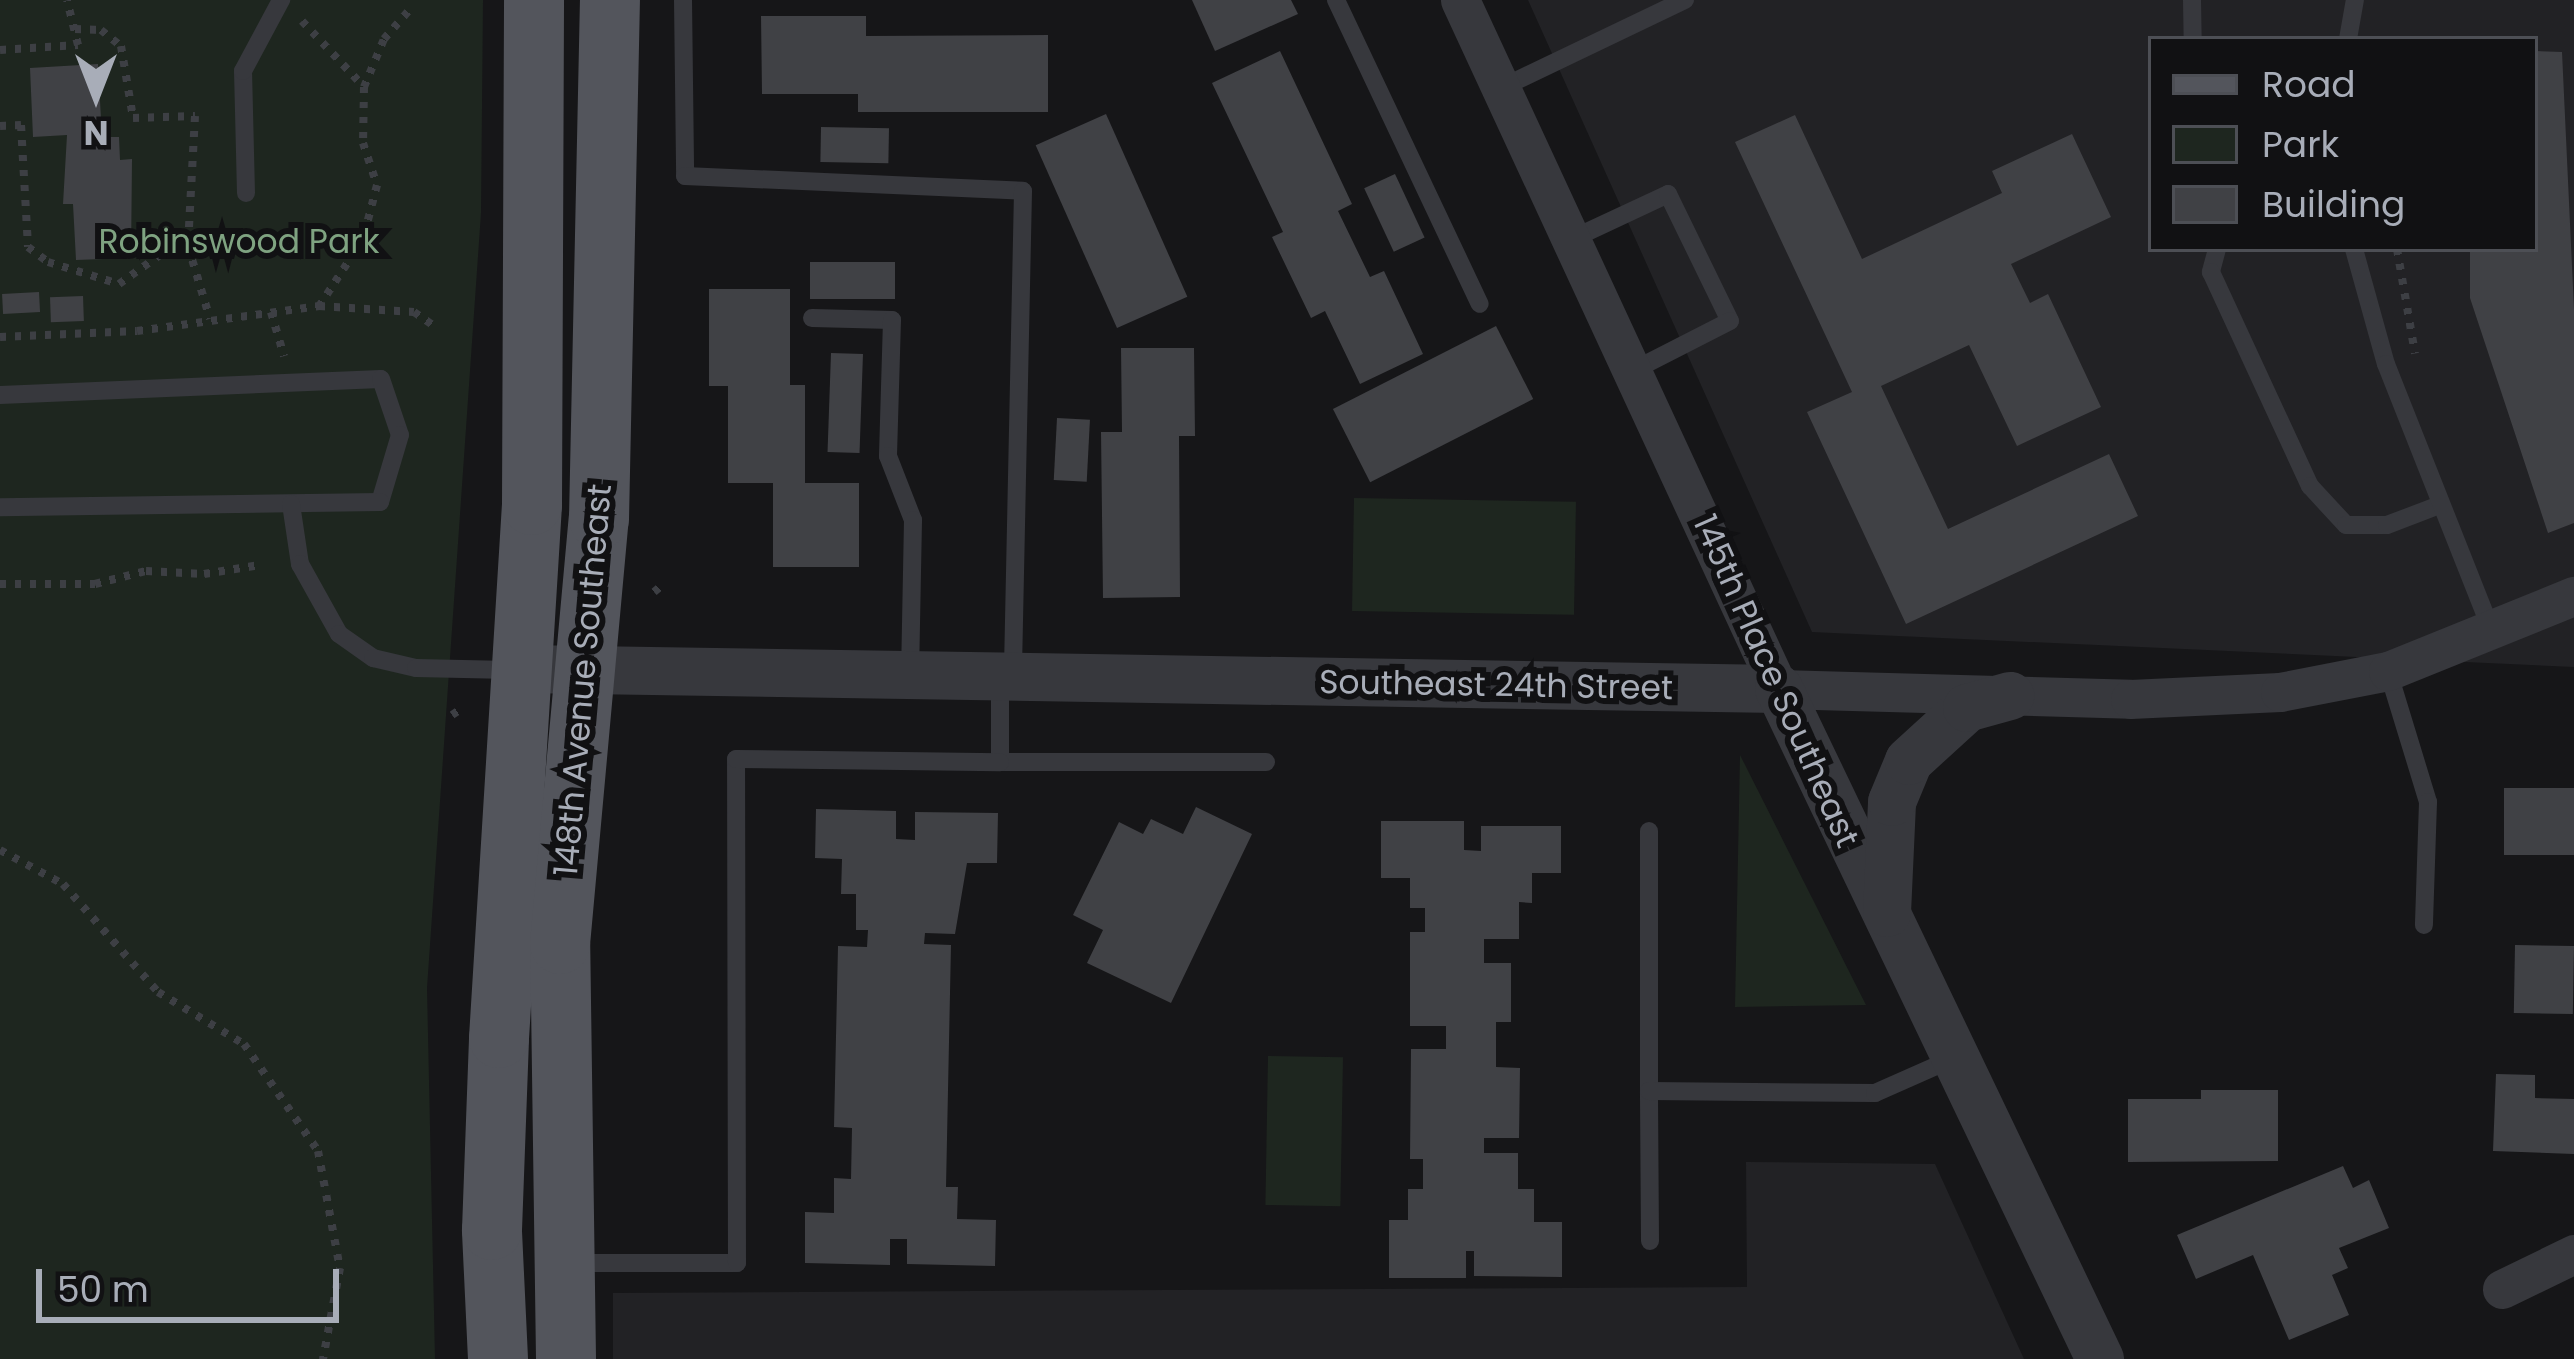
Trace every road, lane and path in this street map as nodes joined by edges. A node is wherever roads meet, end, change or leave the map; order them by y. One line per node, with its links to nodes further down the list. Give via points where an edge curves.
1 (68, 0): 12 (path)
2 (534, 0): 41 (main road, 148th Avenue Southeast, via 536,326)
3 (610, 0): 42 (main road, 148th Avenue Southeast, via 611,193)
4 (683, 0): 45 (lane, via 685,176 1023,191)
5 (1336, 0): 24 (lane)
6 (1460, 0): 17 (street, 145th Place Southeast)
7 (1685, 0): 17 (lane)
8 (2192, 0): 13 (lane)
9 (2355, 0): 14 (lane)
10 (285, 4): 16 (path); 19 (lane, via 242,71)
11 (411, 8): 16 (path, via 384,39)
12 (75, 29): 15 (path, via 78,45); 21 (path, via 95,28 121,46 133,118 195,116)
13 (2193, 36)
14 (2349, 36)
15 (0, 50)
16 (364, 87): 25 (path, via 363,143 376,185 363,239)
17 (1502, 88): 20 (street, 145th Place Southeast)
18 (0, 126): 21 (path, via 21,124 28,247 48,262 118,284 167,250)
19 (246, 194)
20 (1572, 239): 32 (street, 145th Place Southeast); 32 (lane, via 1667,194 1709,278 1730,321)
21 (188, 246): 28 (path)
22 (2216, 252): 35 (lane, via 2211,272 2311,486 2346,525 2387,525)
23 (2355, 252): 35 (lane)
24 (1480, 304)
25 (320, 306): 26 (path); 29 (path, via 414,312)
26 (271, 312): 28 (path); 30 (path)
27 (812, 318): 44 (lane, via 892,320 888,456 913,520)
28 (210, 319): 31 (path)
29 (437, 328)
30 (277, 333)
31 (0, 337)
32 (1636, 369): 46 (street, 145th Place Southeast)
33 (0, 395): 34 (lane, via 381,380 400,436 380,502)
34 (291, 504): 36 (lane); 41 (lane, via 300,564 339,634 373,658 416,668)
35 (2437, 506): 40 (lane)
36 (0, 507)
37 (260, 565): 38 (path, via 204,574 146,571 95,584)
38 (0, 584)
39 (2574, 596): 40 (street, Southeast 24th Street)
40 (2475, 635): 43 (street, Southeast 24th Street)
41 (523, 669): 42 (street, Southeast 24th Street); 61 (main road, 148th Avenue Southeast, via 498,1062)
42 (588, 670): 44 (street, Southeast 24th Street); 58 (main road, 148th Avenue Southeast, via 560,944)
43 (2388, 671): 47 (street, Southeast 24th Street, via 2216,698); 53 (lane, via 2428,802)
44 (910, 676): 45 (street, Southeast 24th Street)
45 (1006, 677): 46 (street, Southeast 24th Street); 48 (lane)
46 (1779, 689): 47 (street, Southeast 24th Street); 52 (street, 145th Place Southeast)
47 (2011, 696): 52 (street, via 1967,708 1910,760 1892,802)
48 (1000, 762): 49 (lane); 58 (lane, via 736,759 737,1263)
49 (1265, 762)
50 (1649, 831): 55 (lane)
51 (0, 850): 60 (path, via 63,884 158,992 244,1044 318,1151 340,1268)
52 (1887, 924): 54 (street, 145th Place Southeast)
53 (2424, 925)
54 (1957, 1058): 55 (lane, via 1875,1093); 63 (street, 145th Place Southeast)
55 (1649, 1090): 56 (lane)
56 (1650, 1240)
57 (2574, 1254): 59 (street)
58 (565, 1264): 62 (main road, 148th Avenue Southeast)
59 (2502, 1289)
60 (323, 1359)
61 (498, 1359)
62 (566, 1359)
63 (2100, 1359)

